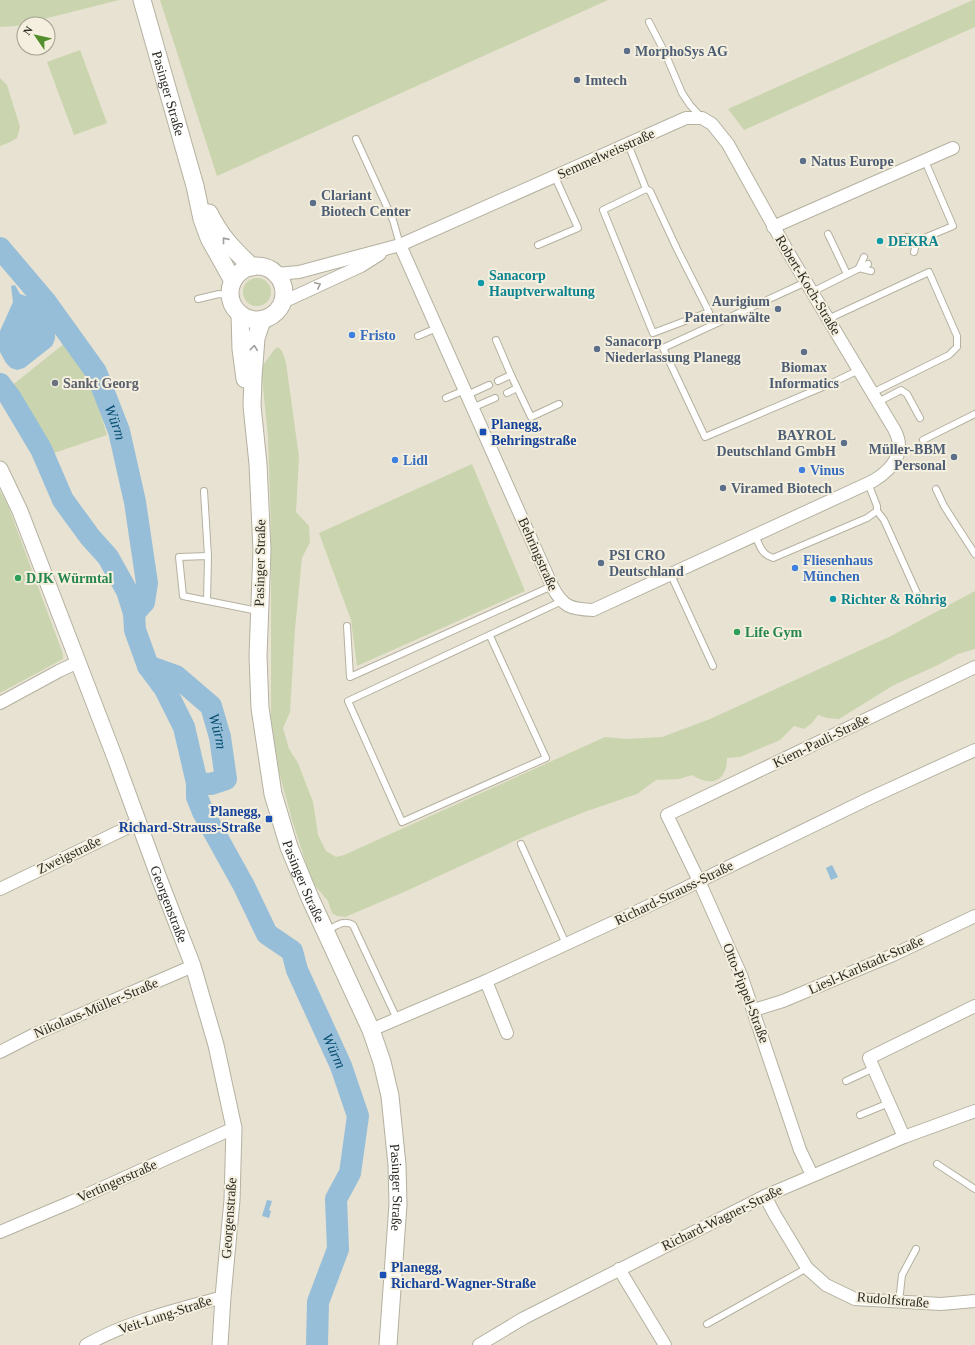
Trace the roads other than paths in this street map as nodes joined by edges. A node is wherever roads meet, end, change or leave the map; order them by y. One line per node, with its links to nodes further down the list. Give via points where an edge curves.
1 (142, 0): 9 (main road, Pasinger Straße)
2 (649, 22): 3 (lane, via 682,93)
3 (702, 118): 5 (street, Semmelweisstraße, via 686,118); 11 (street, via 712,124 728,144)
4 (356, 139): 17 (lane, via 393,220)
5 (628, 144): 8 (street, Semmelweisstraße); 10 (lane)
6 (953, 148): 7 (street, Robert-Koch-Straße)
7 (924, 161): 11 (street, Robert-Koch-Straße, via 817,211); 14 (lane, via 954,226)
8 (555, 177): 16 (lane, via 578,228); 17 (street, Semmelweisstraße)
9 (195, 186): 21 (main road, Pasinger Straße, one-way to 9, via 225,241); 27 (main road, Pasinger Straße, via 202,219 209,238 228,269)
10 (646, 189): 10 (lane, via 603,210 653,333 709,312 650,192)
11 (773, 227): 26 (street, Robert-Koch-Straße)
12 (828, 234): 25 (lane)
13 (907, 238): 14 (lane)
14 (917, 241): 15 (lane); 18 (lane)
15 (910, 244)
16 (538, 245)
17 (395, 246): 24 (street, Semmelweisstraße, via 299,272); 29 (street, Semmelweisstraße, one-way to 17, via 360,266); 33 (street, Behringstraße)
18 (914, 252)
19 (864, 257): 22 (lane)
20 (868, 264): 22 (lane)
21 (252, 267): 24 (main road, via 267,268); 27 (main road, via 241,272)
22 (860, 268): 23 (lane); 25 (lane)
23 (871, 271)
24 (276, 274): 29 (main road, via 284,289)
25 (847, 274): 26 (lane)
26 (809, 287): 31 (street, Robert-Koch-Straße); 36 (lane, via 663,348 705,437 832,384)
27 (232, 289): 28 (lane); 30 (main road, via 232,303)
28 (198, 299)
29 (283, 302): 32 (main road, via 275,314)
30 (240, 314): 32 (main road, via 246,318); 47 (main road, Pasinger Straße, via 244,375)
31 (828, 319): 36 (street, Robert-Koch-Straße); 45 (lane, via 929,272 957,336 957,347 949,355)
32 (262, 320): 47 (main road, Pasinger Straße, one-way to 32, via 254,348)
33 (437, 328): 34 (lane); 42 (street, Behringstraße)
34 (418, 336)
35 (496, 340): 37 (lane)
36 (859, 370): 45 (street, Robert-Koch-Straße)
37 (511, 375): 38 (lane); 40 (lane)
38 (498, 381)
39 (489, 385): 42 (lane)
40 (517, 388): 41 (lane); 46 (lane, via 531,417)
41 (507, 392)
42 (466, 393): 43 (lane); 48 (street, Behringstraße)
43 (446, 398)
44 (495, 398): 48 (lane)
45 (875, 398): 50 (lane, via 901,390 907,394); 52 (street, Robert-Koch-Straße, via 897,434)
46 (559, 404)
47 (252, 406): 66 (main road, Pasinger Straße, via 262,550)
48 (472, 408): 62 (street, Behringstraße)
49 (975, 414): 51 (lane)
50 (920, 418)
51 (923, 440)
52 (898, 453): 54 (street, Behringstraße, via 886,474)
53 (3, 477): 69 (street, Georgenstraße, via 20,511)
54 (868, 483): 57 (lane); 58 (street, Behringstraße)
55 (936, 489): 59 (lane)
56 (204, 490): 60 (lane)
57 (877, 511): 58 (lane, via 867,518 773,558 766,556); 65 (lane, via 884,520)
58 (755, 536): 61 (street, Behringstraße)
59 (975, 554)
60 (208, 556): 63 (lane); 63 (lane, via 179,557 183,596)
61 (670, 575): 64 (street, Behringstraße, via 593,610 575,609); 70 (lane)
62 (552, 586): 64 (street, Behringstraße); 67 (lane, via 350,677)
63 (207, 601): 66 (lane)
64 (562, 601): 68 (lane)
65 (921, 602)
66 (260, 612): 80 (main road, Pasinger Straße, via 260,708 274,794 289,847)
67 (347, 626)
68 (490, 636): 68 (lane, via 546,758 402,822 348,701)
69 (78, 662): 72 (street); 75 (street, Georgenstraße)
70 (713, 666)
71 (975, 666): 74 (street, Kiem-Pauli-Straße)
72 (0, 703)
73 (975, 750): 77 (street, Richard-Strauss-Straße)
74 (667, 815): 77 (street, Otto-Pippel-Straße)
75 (139, 822): 78 (street, Zweigstraße); 82 (street, Georgenstraße)
76 (521, 844): 81 (lane)
77 (699, 881): 81 (street, Richard-Strauss-Straße); 85 (street, Otto-Pippel-Straße, via 742,975)
78 (0, 889)
79 (975, 916): 85 (street, Liesl-Karlstadt-Straße, via 879,961 784,1001)
80 (326, 931): 86 (lane, via 344,922 353,925); 87 (main road, Pasinger Straße)
81 (566, 944): 83 (street, Richard-Strauss-Straße)
82 (193, 966): 89 (street, Nikolaus-Müller-Straße); 95 (street, Georgenstraße, via 216,1045)
83 (486, 981): 86 (street, Richard-Strauss-Straße); 88 (street)
84 (975, 1006): 90 (street, via 869,1058)
85 (754, 1010): 98 (street, Otto-Pippel-Straße, via 800,1150)
86 (396, 1019): 87 (street, Richard-Strauss-Straße)
87 (371, 1030): 111 (main road, Pasinger Straße, via 390,1096 397,1165 398,1204)
88 (507, 1033)
89 (0, 1052)
90 (874, 1068): 91 (lane); 92 (street)
91 (846, 1081)
92 (889, 1102): 94 (lane); 96 (street)
93 (975, 1111): 96 (street, Richard-Wagner-Straße)
94 (860, 1115)
95 (234, 1128): 101 (street, Vertingerstraße); 105 (street, Georgenstraße, via 232,1200)
96 (904, 1137): 98 (street, Richard-Wagner-Straße)
97 (937, 1164): 99 (lane)
98 (812, 1175): 100 (street, Richard-Wagner-Straße)
99 (975, 1190)
100 (765, 1196): 103 (street, Rudolfstraße); 104 (street, Richard-Wagner-Straße)
101 (0, 1232)
102 (916, 1250): 107 (lane, via 902,1275)
103 (807, 1268): 107 (street, Rudolfstraße, via 826,1285 855,1299); 108 (lane)
104 (619, 1269): 112 (street, Richard-Wagner-Straße, via 524,1318); 113 (street)
105 (223, 1297): 109 (street, Veit-Lung-Straße, via 155,1316); 110 (street, Georgenstraße)
106 (975, 1301): 107 (street, Rudolfstraße, via 941,1304)
107 (899, 1302)
108 (706, 1324)
109 (86, 1345)
110 (220, 1345)
111 (388, 1345)
112 (479, 1345)
113 (665, 1345)

